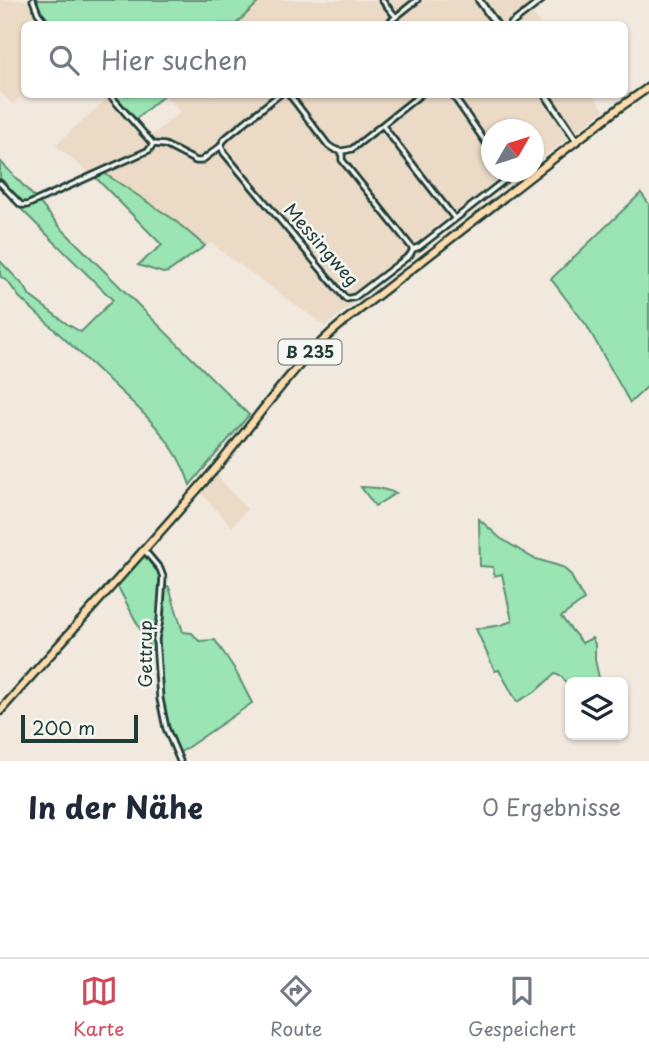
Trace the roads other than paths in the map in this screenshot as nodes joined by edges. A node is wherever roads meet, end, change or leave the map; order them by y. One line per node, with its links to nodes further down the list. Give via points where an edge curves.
1 (33, 0): 7 (street)
2 (382, 0): 6 (street)
3 (417, 0): 6 (street)
4 (479, 0): 9 (street)
5 (540, 0): 10 (street)
6 (396, 18): 8 (street)
7 (44, 21)
8 (392, 21)
9 (494, 21)
10 (515, 21)
11 (649, 87): 20 (main road, B 235)
12 (113, 98): 21 (street)
13 (275, 98): 22 (street)
14 (292, 98): 23 (street, via 328,145)
15 (416, 98): 18 (street)
16 (455, 98): 19 (street)
17 (548, 98): 20 (street)
18 (383, 126): 23 (street); 26 (street)
19 (481, 135)
20 (578, 142): 28 (main road, B 235, via 324,338)
21 (153, 144): 22 (street, via 165,145 198,162); 25 (street, via 149,150 27,205 21,205)
22 (221, 146): 27 (street, Messingweg, via 346,299 355,297)
23 (342, 152): 27 (street, via 342,160)
24 (502, 182): 26 (street)
25 (0, 183)
26 (455, 219): 27 (street)
27 (413, 249)
28 (144, 550): 29 (main road, B 235); 30 (street, Gettrup, via 162,573 156,639 160,699)
29 (0, 712)
30 (180, 761)

